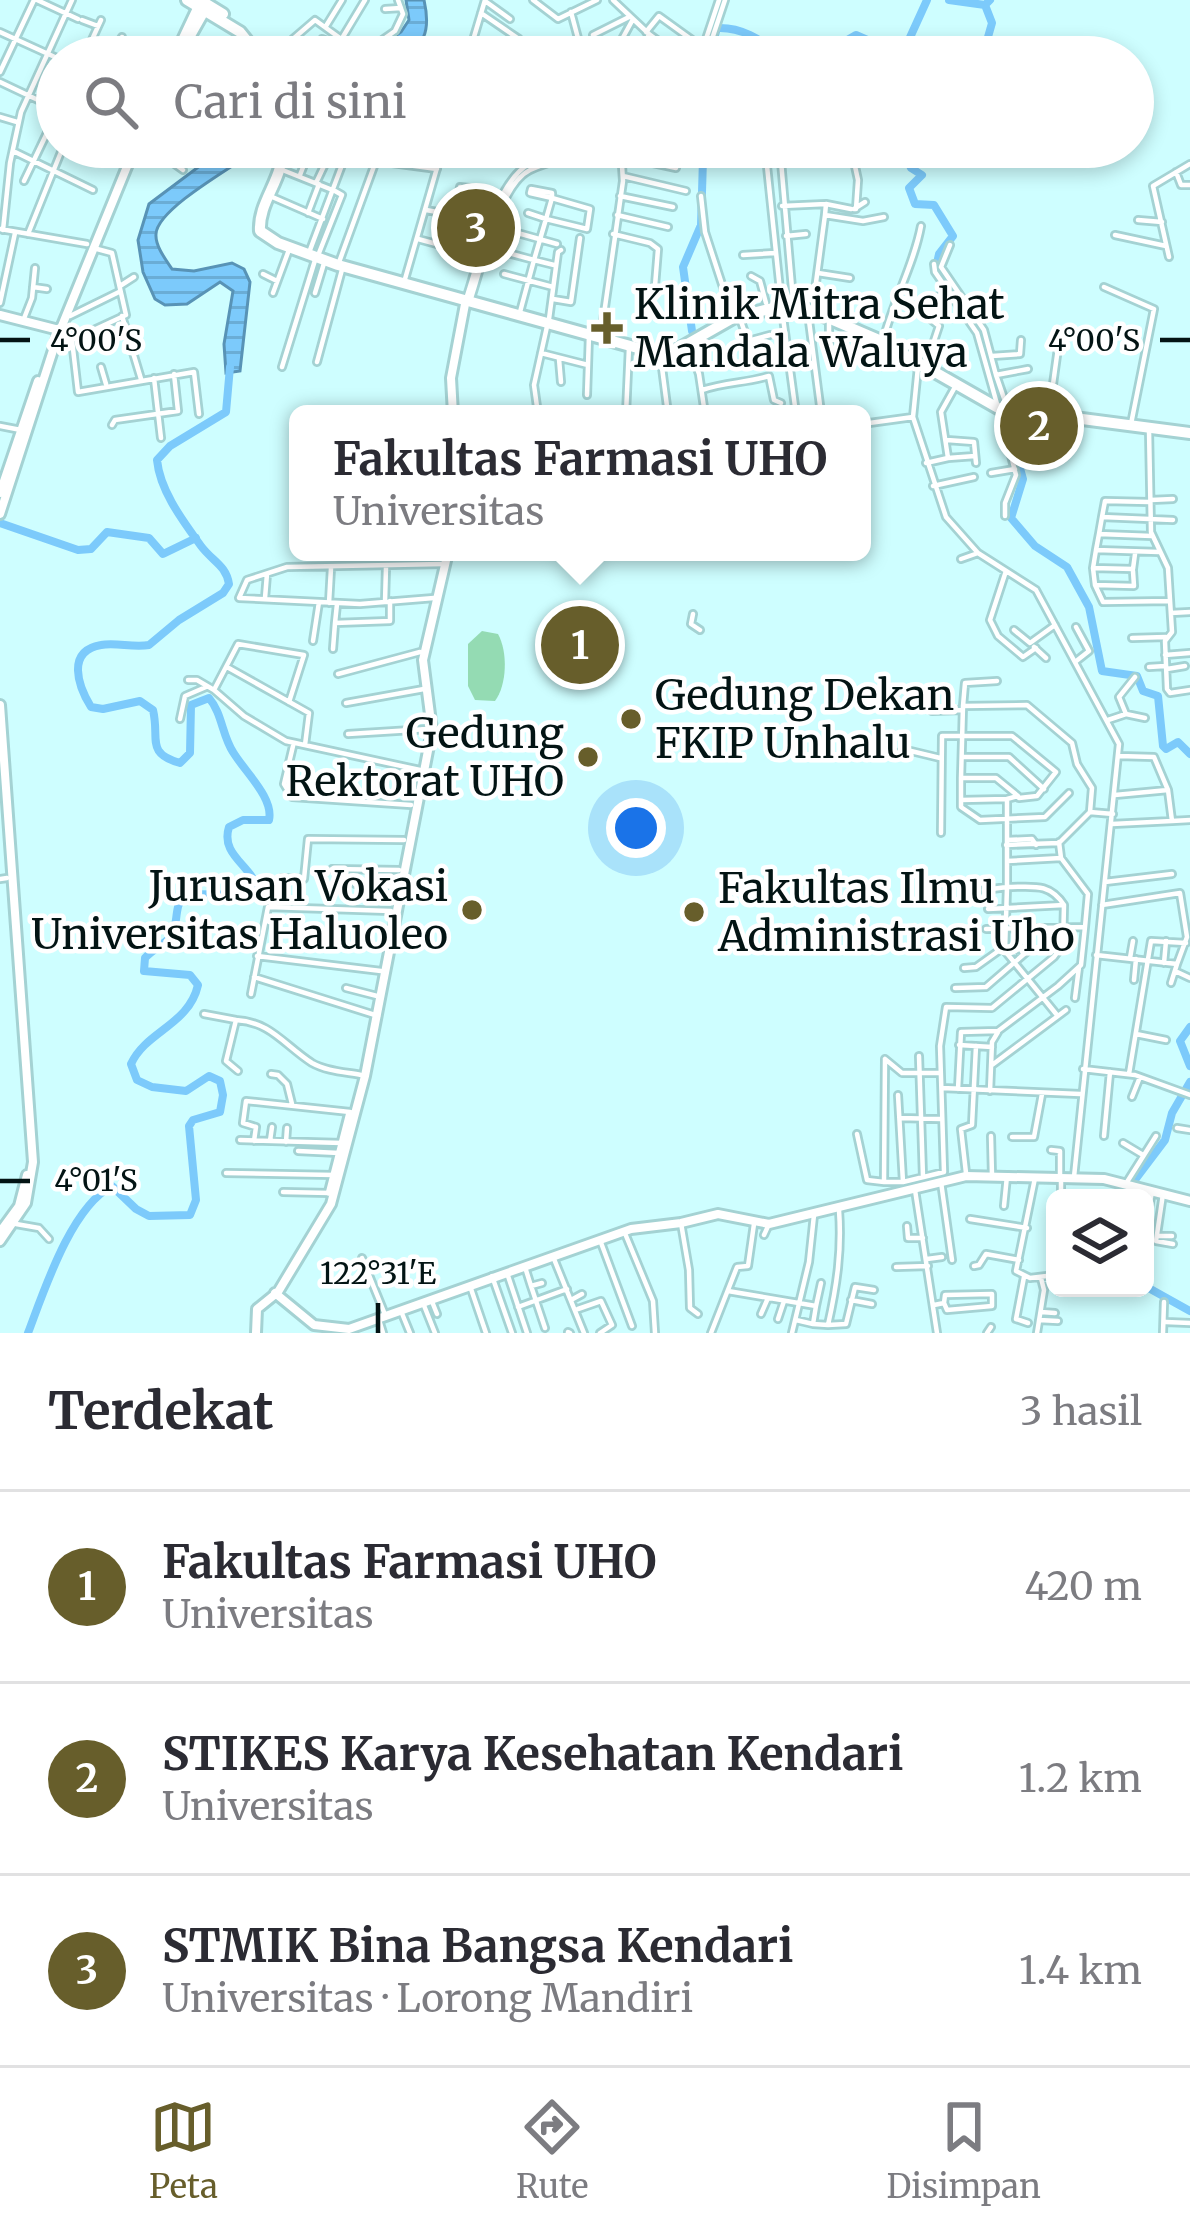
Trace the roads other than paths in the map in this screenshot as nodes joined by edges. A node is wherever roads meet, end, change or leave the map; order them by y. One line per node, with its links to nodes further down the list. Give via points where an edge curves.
1 (35, 0): 16 (street); 40 (street)
2 (72, 0): 16 (street)
3 (342, 0): 19 (street)
4 (365, 0): 29 (street)
5 (398, 0): 12 (street)
6 (532, 0): 14 (street, via 558,19)
7 (597, 0): 14 (street)
8 (613, 0): 18 (street)
9 (722, 0): 38 (street); 39 (street)
10 (485, 1): 15 (street); 17 (street)
11 (201, 3): 25 (street); 26 (highway)
12 (401, 8): 13 (street); 30 (street)
13 (385, 9)
14 (572, 12): 33 (street)
15 (481, 13): 31 (street); 32 (street)
16 (66, 14): 23 (street); 24 (street, via 99,22)
17 (510, 19)
18 (630, 19): 21 (street); 22 (street); 34 (street)
19 (326, 26): 27 (street, via 315,20); 28 (street)
20 (0, 32): 40 (street)
21 (647, 33): 35 (street); 36 (street); 37 (street, via 659,16)
22 (592, 35)
23 (56, 36)
24 (93, 36)
25 (186, 36)
26 (250, 36)
27 (293, 36)
28 (340, 36)
29 (344, 36)
30 (388, 36)
31 (474, 36)
32 (514, 36)
33 (578, 36)
34 (625, 36)
35 (646, 36)
36 (651, 36)
37 (687, 36)
38 (707, 36)
39 (710, 36)
40 (16, 40): 41 (street); 42 (street)
41 (36, 49)
42 (0, 72)
43 (36, 77): 45 (street)
44 (0, 82): 45 (street)
45 (28, 94): 46 (street); 48 (street)
46 (36, 99)
47 (0, 117): 48 (street)
48 (19, 123): 49 (street)
49 (13, 151): 51 (street); 54 (street)
50 (36, 153): 51 (street)
51 (33, 159): 53 (street); 77 (street)
52 (0, 161): 54 (street)
53 (36, 161)
54 (10, 163): 80 (street)
55 (1190, 164): 74 (street)
56 (123, 168): 123 (street)
57 (180, 168): 72 (street)
58 (282, 168): 87 (highway)
59 (302, 168): 75 (street)
60 (324, 168): 78 (street)
61 (342, 168): 83 (street)
62 (371, 168): 131 (street)
63 (430, 168): 71 (street)
64 (526, 168): 155 (street, via 512,178)
65 (535, 168): 155 (street, via 509,193)
66 (623, 168): 76 (street)
67 (767, 168): 128 (street)
68 (782, 168): 92 (street)
69 (855, 168): 95 (street)
70 (52, 169): 82 (street); 114 (street)
71 (437, 169): 96 (street)
72 (183, 170)
73 (285, 171): 75 (street); 87 (highway)
74 (1176, 172): 79 (street, via 1181,185); 89 (street, via 1153,185)
75 (299, 176): 78 (street)
76 (623, 176): 84 (street); 85 (street)
77 (24, 181)
78 (318, 183): 83 (street); 97 (street)
79 (1190, 184)
80 (4, 187): 93 (street)
81 (469, 188): 100 (street, via 460,187)
82 (94, 190)
83 (335, 190): 104 (street); 131 (street, via 343,195)
84 (686, 190)
85 (620, 196): 94 (street); 101 (street)
86 (701, 196): 161 (street, via 705,232)
87 (272, 197): 97 (street); 126 (highway, via 259,228); 131 (highway, via 265,231)
88 (1164, 197): 89 (street)
89 (1156, 200): 107 (street)
90 (865, 202): 95 (street)
91 (826, 204): 92 (street); 95 (street); 99 (street)
92 (782, 206): 118 (street)
93 (3, 207): 110 (street)
94 (673, 207)
95 (854, 209): 103 (street)
96 (426, 210): 100 (street); 120 (street)
97 (308, 213): 104 (street)
98 (527, 213): 105 (street)
99 (825, 214): 103 (street); 136 (street)
100 (454, 215): 113 (street)
101 (616, 215): 108 (street); 115 (street)
102 (884, 217): 103 (street)
103 (850, 218)
104 (322, 219): 131 (street)
105 (546, 219): 105 (street, via 585,230 590,209 552,198); 121 (street)
106 (1138, 220): 107 (street)
107 (1162, 222): 125 (street)
108 (668, 226)
109 (921, 226): 171 (street)
110 (2, 229): 111 (street)
111 (15, 232): 114 (street); 157 (street)
112 (514, 232): 121 (street)
113 (450, 233)
114 (28, 234): 123 (street)
115 (614, 234): 145 (street, via 658,249); 169 (street)
116 (806, 234): 118 (street)
117 (1114, 235): 125 (street)
118 (786, 236): 156 (street)
119 (580, 238): 154 (street, via 571,302)
120 (418, 239): 124 (street); 144 (street)
121 (540, 239): 132 (street); 154 (street, via 560,247)
122 (950, 245): 181 (street, via 941,267)
123 (89, 246): 149 (street, via 112,253); 165 (street); 168 (street)
124 (444, 246)
125 (1166, 246): 130 (street)
126 (290, 247): 131 (highway); 142 (street)
127 (508, 253): 132 (street)
128 (775, 253): 129 (street); 156 (street)
129 (743, 255)
130 (1168, 257)
131 (327, 259): 144 (highway); 153 (street); 183 (street); 187 (street)
132 (534, 260): 134 (street); 143 (street)
133 (934, 264): 151 (street)
134 (554, 265)
135 (35, 268): 146 (street)
136 (818, 273): 141 (street); 158 (street)
137 (263, 274): 142 (street)
138 (504, 274): 143 (street)
139 (751, 276): 159 (street, via 760,281)
140 (134, 277): 149 (street)
141 (850, 278)
142 (277, 280): 152 (street)
143 (529, 280): 147 (street); 160 (street)
144 (404, 282): 155 (highway)
145 (655, 286)
146 (33, 287): 150 (street); 167 (street)
147 (553, 287)
148 (1104, 287): 215 (street, via 1154,309)
149 (120, 288): 163 (street); 165 (street)
150 (47, 289)
151 (949, 292): 184 (street, via 929,300 927,315 939,329); 207 (street, via 978,335)
152 (273, 293)
153 (316, 293)
154 (553, 299): 166 (street)
155 (468, 301): 160 (highway); 166 (highway); 200 (street)
156 (785, 301): 158 (highway); 159 (highway); 205 (street)
157 (0, 303)
158 (810, 306): 164 (highway); 171 (highway); 206 (street)
159 (760, 307): 161 (highway)
160 (520, 312): 166 (highway)
161 (735, 315): 170 (street, via 748,341); 176 (highway)
162 (0, 316): 167 (street); 168 (street)
163 (122, 316): 172 (street); 192 (street)
164 (830, 317): 177 (street); 184 (highway)
165 (64, 318): 168 (street)
166 (545, 320): 169 (highway); 180 (street)
167 (23, 321): 168 (street)
168 (54, 332): 172 (street); 198 (street)
169 (595, 335): 175 (highway); 185 (street)
170 (770, 335)
171 (884, 337): 184 (highway)
172 (72, 340): 194 (street, via 78,392)
173 (1021, 340): 181 (street, via 1020,354)
174 (1059, 341): 208 (street)
175 (616, 342): 176 (highway); 178 (highway)
176 (687, 342): 179 (highway); 196 (street)
177 (829, 343)
178 (629, 347): 179 (highway); 202 (street)
179 (660, 352): 203 (street)
180 (541, 353): 182 (street); 201 (street)
181 (992, 356): 190 (street)
182 (559, 359): 185 (street); 193 (street)
183 (317, 362)
184 (921, 364): 195 (highway); 207 (highway); 212 (street)
185 (588, 365): 197 (street)
186 (101, 367): 194 (street)
187 (283, 367)
188 (1028, 369): 190 (street)
189 (174, 374): 191 (street); 209 (street, via 178,411); 210 (street, via 195,372)
190 (996, 375): 207 (street)
191 (154, 378): 192 (street); 209 (street)
192 (141, 380): 194 (street)
193 (561, 382)
194 (107, 386)
195 (955, 387): 207 (highway); 222 (street, via 940,412)
196 (702, 390): 199 (street, via 768,372); 204 (street)
197 (587, 395)
198 (36, 396): 218 (street); 235 (street)
199 (781, 403)
200 (454, 405)
201 (537, 405)
202 (626, 405)
203 (667, 405)
204 (704, 405)
205 (795, 405)
206 (820, 405)
207 (998, 406): 208 (highway); 211 (highway); 226 (street)
208 (1049, 413): 213 (highway)
209 (158, 414): 216 (street); 221 (street)
210 (199, 414)
211 (1027, 415): 213 (highway); 224 (street, via 1031,459)
212 (913, 416): 214 (street); 225 (street)
213 (1073, 418): 215 (highway); 219 (highway)
214 (871, 423)
215 (1131, 424): 220 (highway)
216 (112, 425)
217 (0, 426): 218 (street)
218 (21, 430): 231 (street)
219 (1149, 430): 220 (highway); 234 (street)
220 (1184, 431)
221 (161, 438)
222 (947, 440): 223 (street); 223 (street, via 974,442 976,459)
223 (948, 458): 225 (street)
224 (1055, 458)
225 (926, 463): 229 (street)
226 (1015, 469): 227 (street); 236 (street)
227 (991, 472)
228 (974, 477): 229 (street)
229 (933, 486): 245 (street, via 946,518)
230 (1106, 490): 233 (street)
231 (0, 494)
232 (1173, 499): 234 (street)
233 (1105, 500): 234 (street); 237 (street)
234 (1151, 501): 238 (street)
235 (0, 514)
236 (1005, 516)
237 (1102, 517): 238 (street); 240 (street)
238 (1151, 519): 239 (street); 241 (street)
239 (1173, 520)
240 (1099, 534): 241 (street); 242 (street)
241 (1152, 536): 243 (street)
242 (1096, 550): 244 (street); 252 (street)
243 (1160, 552): 244 (street); 261 (street)
244 (1135, 553): 253 (street)
245 (978, 554): 246 (street); 254 (street)
246 (962, 559)
247 (444, 561): 249 (street)
248 (445, 561): 258 (street)
249 (443, 564): 250 (street); 258 (street)
250 (386, 567): 251 (street); 260 (street)
251 (331, 568): 255 (street); 265 (street)
252 (1093, 568): 253 (street); 256 (street)
253 (1133, 569): 257 (street)
254 (1007, 570): 271 (street, via 1036,590); 278 (street, via 990,618 1023,658)
255 (267, 574): 259 (street); 259 (street, via 247,580 239,598)
256 (1094, 585): 257 (street); 264 (street, via 1103,602)
257 (1134, 586): 264 (street)
258 (437, 598): 260 (street); 280 (street); 294 (street, via 423,654)
259 (265, 600): 262 (street)
260 (387, 601): 265 (street); 270 (street, via 390,621)
261 (1170, 601): 264 (street); 269 (street)
262 (291, 602): 263 (street); 267 (street)
263 (319, 602): 265 (street); 277 (street)
264 (1136, 602)
265 (333, 603): 270 (street)
266 (1190, 612): 269 (street)
267 (289, 614)
268 (693, 614): 273 (street)
269 (1171, 614): 275 (street)
270 (335, 623): 279 (street)
271 (1055, 626): 278 (street); 284 (street)
272 (1076, 627): 284 (street, via 1089,652)
273 (700, 630)
274 (1014, 630): 278 (street)
275 (1166, 637): 276 (street); 282 (street)
276 (1132, 638)
277 (313, 641)
278 (1033, 646): 283 (street)
279 (334, 649)
280 (420, 652): 289 (street); 294 (street)
281 (1190, 653): 282 (street)
282 (1165, 655): 287 (street)
283 (1046, 658)
284 (1075, 662): 305 (street)
285 (1185, 666): 287 (street)
286 (1149, 667): 287 (street)
287 (1165, 667): 296 (street, via 1168,693)
288 (226, 668): 295 (street); 297 (street); 297 (street, via 241,643 303,653)
289 (338, 674)
290 (1135, 677): 302 (street, via 1119,697)
291 (188, 680): 293 (street)
292 (998, 681): 300 (street, via 965,683)
293 (206, 687): 295 (street); 304 (street, via 185,696)
294 (426, 689): 298 (street); 306 (street); 315 (street, via 433,721)
295 (214, 690): 309 (street)
296 (1190, 690)
297 (289, 702): 310 (street, via 308,713)
298 (346, 703)
299 (0, 705): 472 (street, via 33,1162)
300 (963, 708): 301 (street); 308 (street); 327 (street, via 1027,705 1069,739 1092,788)
301 (932, 711)
302 (1126, 714): 303 (street); 305 (street)
303 (1145, 718)
304 (180, 719)
305 (1108, 721): 311 (street)
306 (428, 729): 307 (street); 315 (street)
307 (348, 734)
308 (962, 737): 313 (street); 314 (street, via 940,737); 318 (street, via 1015,737 1056,772)
309 (293, 744): 310 (street); 326 (street, via 284,784 292,797)
310 (305, 746): 315 (street)
311 (1119, 756): 320 (street, via 1152,755); 322 (street)
312 (877, 757): 314 (street, via 911,751)
313 (962, 757): 316 (street); 318 (street, via 1009,757)
314 (940, 758): 334 (street)
315 (422, 765): 326 (street); 333 (street)
316 (961, 778): 323 (street, via 997,778); 325 (street)
317 (0, 779): 319 (street)
318 (1044, 789): 323 (street)
319 (0, 790): 344 (street)
320 (1168, 790): 322 (street); 331 (street)
321 (1069, 793): 329 (street, via 1045,817)
322 (1115, 795): 328 (street)
323 (1019, 798): 324 (street)
324 (1007, 799): 325 (street); 329 (street)
325 (961, 800): 329 (street, via 974,818)
326 (411, 805): 333 (street)
327 (1090, 812): 328 (street); 336 (street)
328 (1113, 814): 332 (street)
329 (1007, 819): 337 (street)
330 (1190, 820): 331 (street)
331 (1172, 821): 332 (street)
332 (1112, 824): 345 (street)
333 (409, 829): 335 (street); 359 (street)
334 (940, 833)
335 (404, 840): 341 (street); 343 (street, via 308,839 304,878)
336 (1059, 842): 337 (street); 338 (street)
337 (1006, 843): 339 (street)
338 (1061, 858): 339 (street); 356 (street, via 1088,893)
339 (1006, 861): 347 (street)
340 (332, 868): 341 (street)
341 (399, 870): 348 (street)
342 (1172, 874): 345 (street)
343 (282, 878)
344 (3, 879): 479 (street, via 27,1172)
345 (1105, 881): 350 (street)
346 (355, 884): 348 (street)
347 (1007, 886): 349 (street); 351 (street, via 1046,886); 352 (street)
348 (395, 887): 354 (street)
349 (984, 890)
350 (1102, 904): 362 (street, via 1180,893); 366 (street)
351 (1064, 905): 352 (street); 355 (street)
352 (1006, 908): 353 (street); 358 (street)
353 (988, 909)
354 (391, 911): 359 (street); 367 (street, via 270,906)
355 (1064, 927): 356 (street); 358 (street); 365 (street)
356 (1084, 927): 372 (street)
357 (986, 929): 358 (street)
358 (1005, 929): 363 (street)
359 (390, 930): 375 (street); 389 (street)
360 (1166, 940): 362 (street); 369 (street, via 1151,940); 371 (street)
361 (1133, 941): 368 (street)
362 (1186, 943): 374 (street)
363 (1004, 948): 364 (street); 370 (street); 373 (street)
364 (1030, 949): 365 (street); 370 (street)
365 (1060, 950): 378 (street)
366 (1096, 955): 368 (street); 402 (street)
367 (257, 956): 375 (street); 376 (street)
368 (1133, 959): 369 (street); 379 (street)
369 (1148, 961): 371 (street); 395 (street)
370 (1013, 963): 378 (street); 382 (street, via 983,988)
371 (1163, 963): 374 (street)
372 (1079, 967): 385 (street); 386 (street)
373 (964, 968)
374 (1176, 968): 377 (street); 380 (street)
375 (381, 971): 384 (street)
376 (254, 977): 383 (street); 389 (street)
377 (1190, 978)
378 (1027, 979): 385 (street); 393 (street, via 992,1008 946,1007)
379 (1134, 980)
380 (1171, 983)
381 (346, 988): 384 (street)
382 (955, 988)
383 (250, 994)
384 (377, 996): 389 (street)
385 (1042, 997): 390 (street); 392 (street)
386 (1075, 998)
387 (1066, 1010): 390 (street)
388 (204, 1014): 391 (street)
389 (376, 1015): 409 (street); 412 (street)
390 (1057, 1015): 401 (street)
391 (236, 1020): 403 (street, via 226,1061); 409 (street, via 266,1026 315,1065)
392 (998, 1031): 394 (street); 399 (street)
393 (941, 1032): 394 (street); 404 (street)
394 (961, 1032): 397 (street)
395 (1136, 1034): 396 (street); 408 (street)
396 (1166, 1040)
397 (959, 1045): 398 (street); 413 (street)
398 (976, 1046): 399 (street); 414 (street)
399 (992, 1046): 401 (street)
400 (919, 1056): 407 (street)
401 (992, 1065): 415 (street)
402 (1083, 1069): 405 (street); 417 (street)
403 (238, 1071)
404 (940, 1072): 407 (street); 411 (street)
405 (1110, 1072): 408 (street); 433 (street)
406 (271, 1074): 421 (street, via 286,1084)
407 (919, 1074): 424 (street); 456 (street, via 885,1059)
408 (1129, 1074): 410 (street)
409 (361, 1075): 412 (street)
410 (1140, 1077): 419 (street); 420 (street)
411 (941, 1088): 413 (street); 425 (street)
412 (360, 1089): 422 (street)
413 (958, 1089): 414 (street)
414 (975, 1090): 415 (street); 447 (street, via 971,1127 961,1129)
415 (990, 1090): 416 (street)
416 (1042, 1094): 417 (street); 435 (street, via 1034,1137)
417 (1080, 1094): 452 (street)
418 (898, 1095): 423 (street)
419 (1190, 1095)
420 (1132, 1096)
421 (292, 1104): 422 (street); 437 (street, via 246,1100 243,1123 256,1127)
422 (352, 1116): 442 (street); 507 (street, via 331,1204)
423 (900, 1118): 424 (street); 457 (street)
424 (920, 1119): 425 (street); 453 (street)
425 (941, 1119): 454 (street)
426 (272, 1127): 438 (street)
427 (287, 1128): 439 (street)
428 (1177, 1128): 429 (street)
429 (1190, 1130)
430 (303, 1132): 440 (street)
431 (857, 1134): 456 (street, via 867,1180)
432 (991, 1136): 448 (street)
433 (1103, 1136)
434 (1156, 1136): 445 (street)
435 (1012, 1137)
436 (240, 1140): 437 (street)
437 (254, 1141): 438 (street)
438 (270, 1142): 439 (street)
439 (286, 1142): 440 (street)
440 (302, 1142): 442 (street)
441 (1123, 1144): 445 (street)
442 (341, 1148): 443 (street); 449 (street)
443 (298, 1150)
444 (1051, 1150): 451 (street, via 1060,1151)
445 (1143, 1155): 458 (street)
446 (226, 1173): 449 (street)
447 (966, 1173): 448 (street); 454 (street)
448 (992, 1174): 450 (street); 451 (street); 454 (street)
449 (334, 1175): 462 (street)
450 (1007, 1176): 455 (street); 467 (street)
451 (1061, 1176): 452 (street); 455 (street); 460 (street)
452 (1074, 1176): 458 (street)
453 (923, 1177): 454 (street); 457 (street)
454 (944, 1178): 459 (street); 489 (street)
455 (1035, 1178): 476 (street)
456 (884, 1182): 457 (street)
457 (903, 1183)
458 (1131, 1184): 463 (street); 464 (street)
459 (915, 1189): 465 (street); 480 (street)
460 (1061, 1189)
461 (284, 1192): 462 (street)
462 (330, 1193): 507 (street)
463 (1157, 1193): 464 (street); 466 (street); 484 (street, via 1157,1236)
464 (1190, 1200)
465 (869, 1201): 468 (street); 469 (street)
466 (1154, 1203)
467 (1004, 1206)
468 (839, 1208): 469 (street); 508 (street)
469 (814, 1211): 474 (street); 486 (street, via 763,1222 715,1211 628,1227); 519 (street)
470 (970, 1219): 476 (street)
471 (681, 1223): 473 (street, via 718,1214); 477 (street); 531 (street, via 690,1308)
472 (16, 1224): 479 (street); 481 (street)
473 (754, 1224): 474 (street); 506 (street, via 748,1266 737,1267)
474 (769, 1224): 478 (street)
475 (907, 1226): 480 (street, via 908,1238)
476 (1027, 1228): 482 (street)
477 (624, 1231): 483 (street); 555 (street, via 653,1301)
478 (764, 1235)
479 (0, 1236)
480 (923, 1238): 491 (street)
481 (50, 1239)
482 (1024, 1239): 485 (street); 490 (street)
483 (600, 1240): 486 (street); 543 (street)
484 (1173, 1240)
485 (1034, 1242)
486 (553, 1255): 493 (street); 496 (street); 504 (street)
487 (362, 1258): 533 (street)
488 (942, 1258): 491 (street)
489 (952, 1260)
490 (1019, 1260): 492 (street, via 986,1254); 497 (street)
491 (927, 1263): 494 (street); 522 (street)
492 (974, 1266)
493 (525, 1267): 495 (street); 503 (street)
494 (896, 1267)
495 (507, 1273): 496 (street); 523 (street)
496 (493, 1276): 502 (street); 510 (street); 552 (street)
497 (1024, 1277): 499 (street); 538 (street, via 1016,1319)
498 (1046, 1277): 499 (street)
499 (1041, 1278): 516 (street)
500 (821, 1282): 524 (street)
501 (542, 1283): 503 (street)
502 (470, 1286): 510 (street); 551 (street)
503 (532, 1286): 513 (street)
504 (567, 1289): 513 (street); 514 (street)
505 (874, 1290): 512 (street, via 855,1287)
506 (728, 1291): 511 (street); 556 (street)
507 (275, 1293): 544 (street, via 314,1322); 547 (street, via 256,1312)
508 (835, 1293): 512 (street); 525 (street)
509 (582, 1294): 514 (street)
510 (433, 1298): 527 (street); 529 (street); 533 (street); 550 (street)
511 (767, 1298): 515 (street); 530 (street)
512 (851, 1299): 521 (street); 528 (street)
513 (536, 1300): 523 (street); 545 (street)
514 (571, 1300): 526 (street)
515 (784, 1300): 519 (street); 535 (street)
516 (1042, 1301): 517 (street); 532 (street)
517 (1053, 1301)
518 (1164, 1302): 537 (street)
519 (800, 1303): 524 (street); 536 (street)
520 (944, 1303): 520 (street, via 947,1310 992,1306 991,1292 945,1295); 522 (street)
521 (872, 1304)
522 (934, 1305): 558 (street)
523 (518, 1306): 553 (street)
524 (816, 1306): 541 (street)
525 (832, 1309): 528 (street); 542 (street)
526 (576, 1310): 546 (street); 554 (street, via 601,1301 612,1324)
527 (401, 1311): 533 (street); 549 (street)
528 (848, 1312): 542 (street, via 844,1326)
529 (437, 1314)
530 (761, 1314)
531 (698, 1315)
532 (1040, 1316): 534 (street); 559 (street)
533 (383, 1317): 544 (street); 548 (street)
534 (1057, 1317)
535 (778, 1319)
536 (796, 1321): 541 (street); 557 (street)
537 (1163, 1321): 539 (street); 560 (street)
538 (1028, 1322)
539 (1190, 1323)
540 (593, 1324): 546 (street)
541 (812, 1324): 542 (street)
542 (828, 1325)
543 (632, 1326)
544 (364, 1327)
545 (545, 1328)
546 (583, 1330)
547 (256, 1333)
548 (383, 1333)
549 (410, 1333)
550 (435, 1333)
551 (486, 1333)
552 (512, 1333)
553 (527, 1333)
554 (600, 1333)
555 (655, 1333)
556 (711, 1333)
557 (792, 1333)
558 (938, 1333)
559 (1037, 1333)
560 (1163, 1333)

